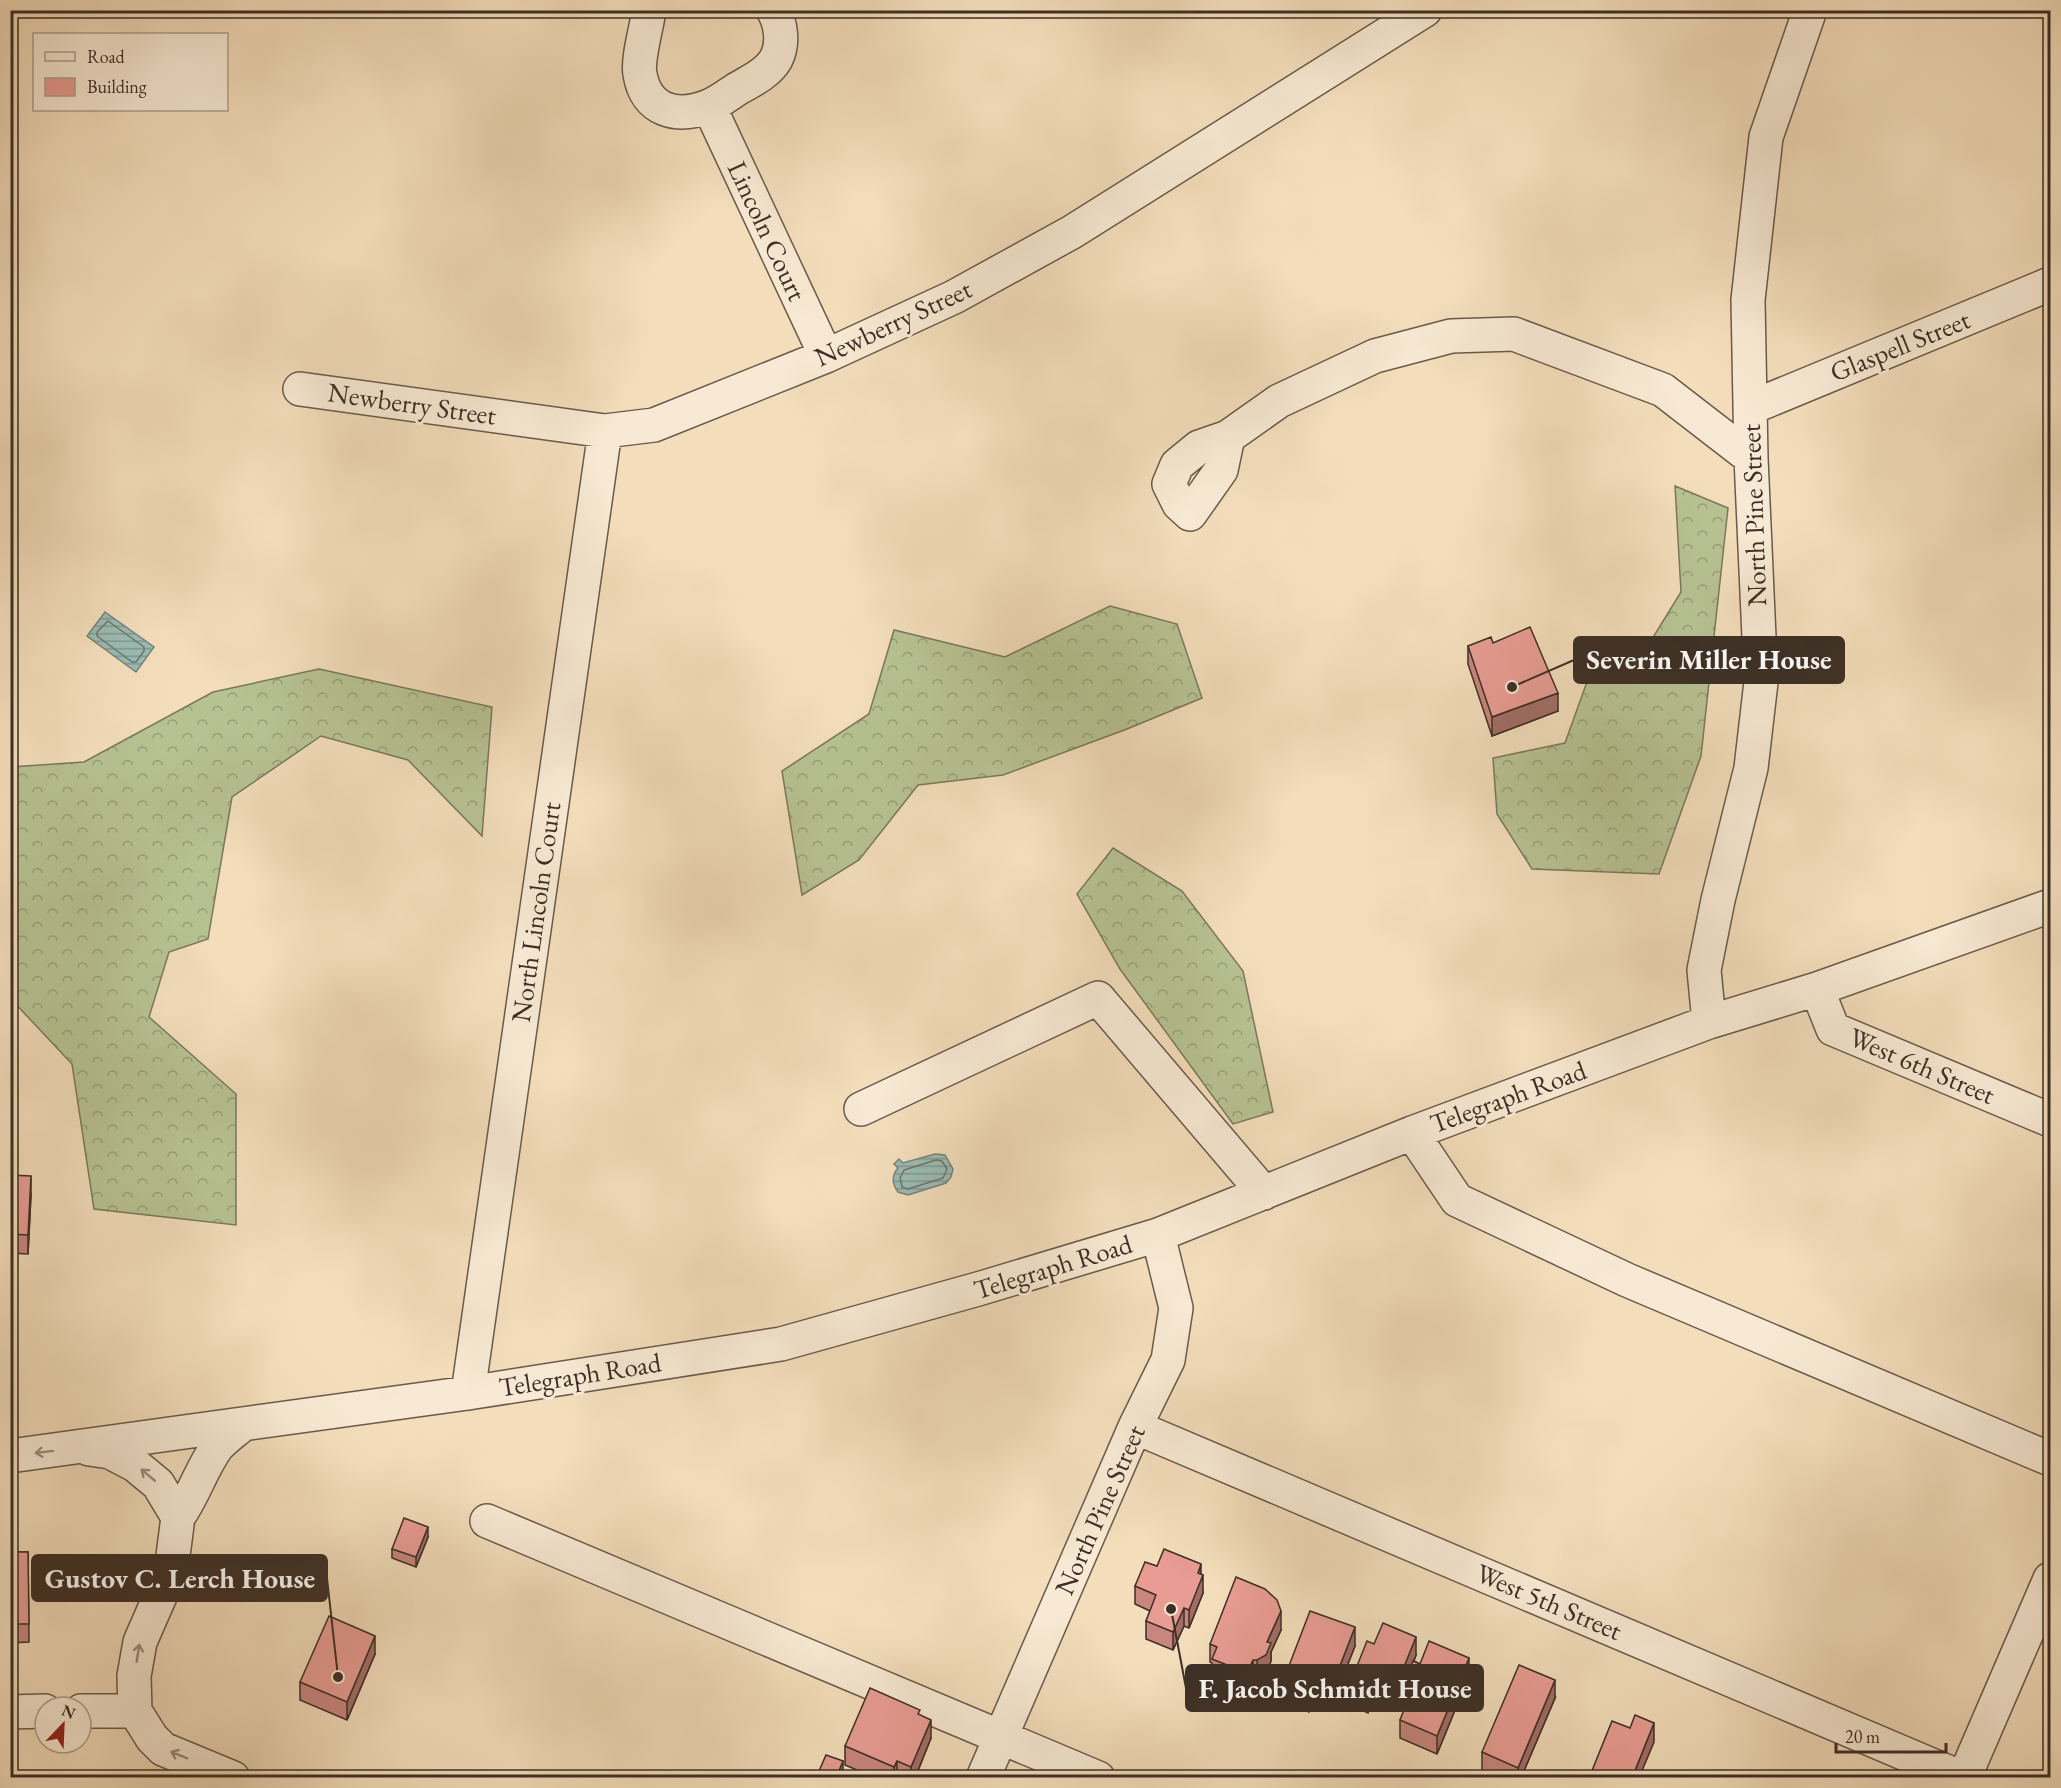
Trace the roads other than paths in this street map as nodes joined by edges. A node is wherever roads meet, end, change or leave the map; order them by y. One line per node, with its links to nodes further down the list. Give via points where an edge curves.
1 (649, 10): 5 (street, via 639,72 645,93 659,107 677,113)
2 (773, 10): 5 (street, via 781,39 777,58 764,73)
3 (1425, 10): 7 (street, Newberry Street, via 1072,232 954,297)
4 (1810, 10): 9 (street, North Pine Street, via 1766,137 1748,300)
5 (709, 106): 7 (street, Lincoln Court)
6 (2050, 284): 9 (street, Glaspell Street)
7 (826, 356): 10 (street, Newberry Street, via 654,425)
8 (300, 389): 10 (street, Newberry Street)
9 (1750, 408): 12 (street, North Pine Street)
10 (605, 430): 21 (street, North Lincoln Court)
11 (1228, 438): 12 (street, via 1279,401 1375,356 1451,336 1514,334 1663,390)
12 (1751, 458): 15 (street, North Pine Street, via 1761,682 1751,768 1704,970)
13 (2050, 906): 14 (street, Telegraph Road)
14 (1817, 989): 15 (street, Telegraph Road); 17 (street, West 6th Street, via 1833,1029)
15 (1709, 1022): 18 (street, Telegraph Road)
16 (861, 1109): 19 (street, via 1098,998)
17 (2050, 1120)
18 (1412, 1133): 19 (street, Telegraph Road); 26 (street, via 1457,1200 1627,1280)
19 (1264, 1193): 20 (street, Telegraph Road)
20 (1158, 1235): 21 (street, Telegraph Road, via 781,1344); 23 (street, North Pine Street, via 1176,1308 1168,1360)
21 (468, 1393): 22 (street, Telegraph Road)
22 (242, 1425): 24 (street, Telegraph Road); 27 (street, via 218,1446)
23 (1135, 1427): 34 (street, North Pine Street); 38 (street, West 5th Street)
24 (77, 1448): 25 (street, Telegraph Road, one-way to 25); 27 (street, one-way to 24, via 158,1484 135,1465 110,1452)
25 (10, 1456)
26 (2050, 1459)
27 (178, 1517): 32 (street, one-way to 27, via 134,1676 140,1642 171,1571)
28 (487, 1521): 34 (street)
29 (2050, 1580): 38 (street)
30 (33, 1711): 33 (street)
31 (93, 1711): 32 (street)
32 (135, 1711): 35 (street, one-way to 32, via 163,1749)
33 (10, 1712)
34 (1001, 1736): 36 (street, North Pine Street); 37 (street)
35 (233, 1778)
36 (983, 1778)
37 (1098, 1778)
38 (1963, 1778)

